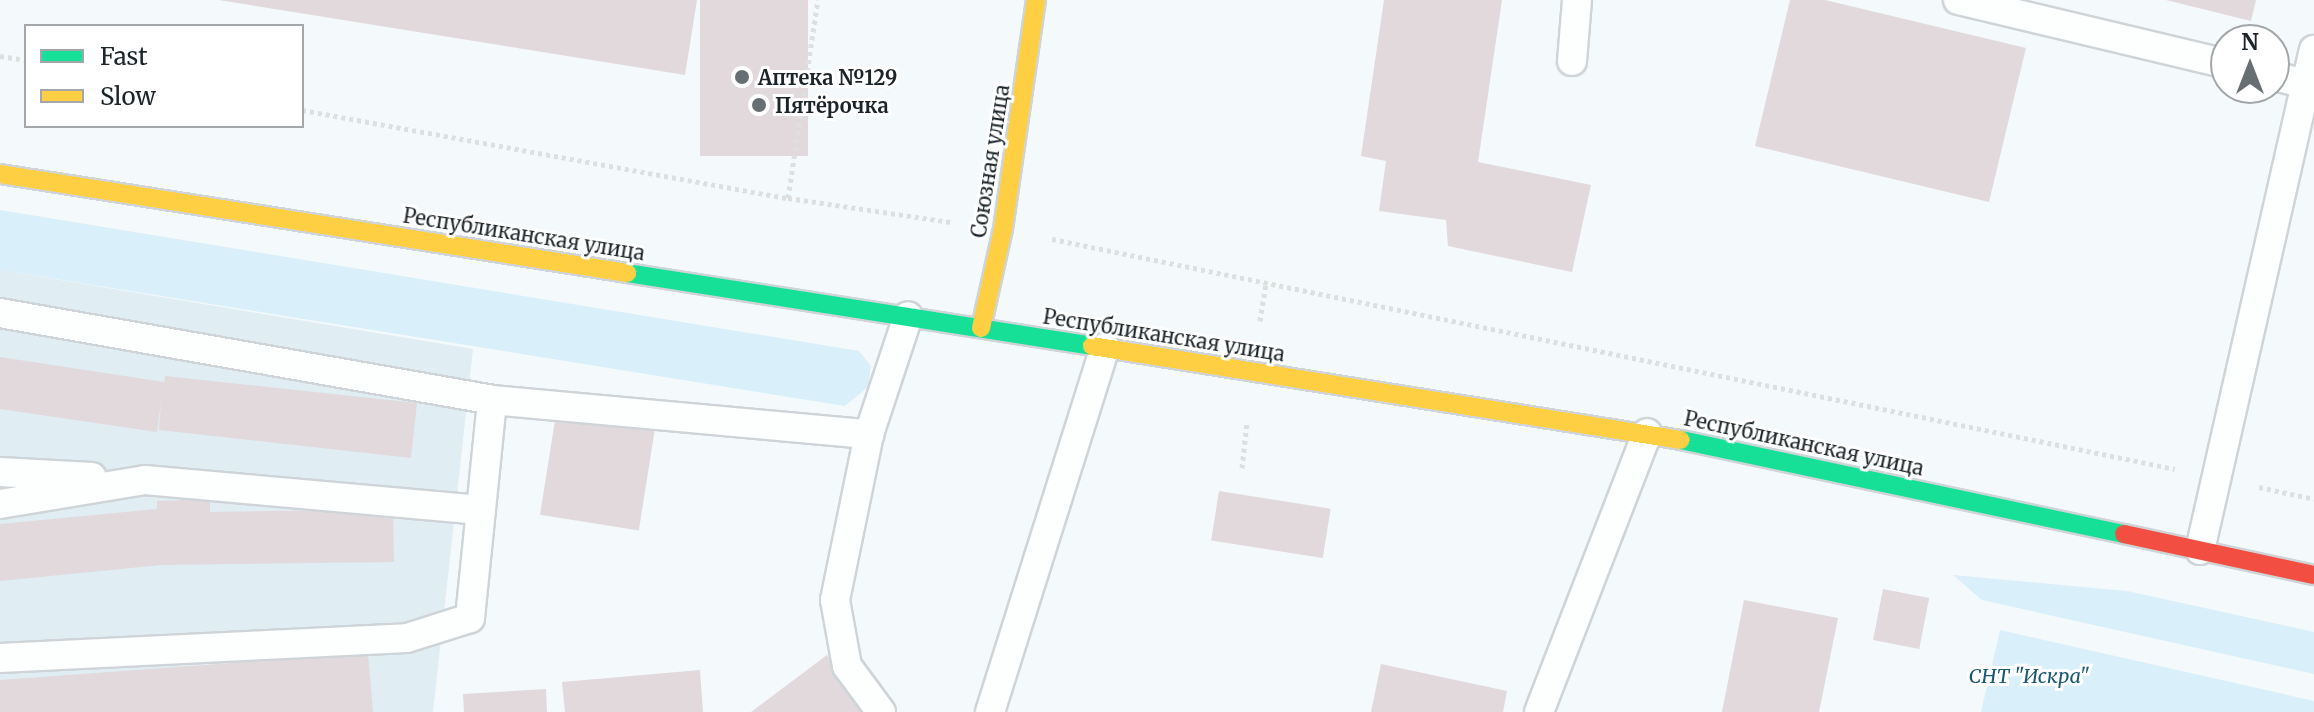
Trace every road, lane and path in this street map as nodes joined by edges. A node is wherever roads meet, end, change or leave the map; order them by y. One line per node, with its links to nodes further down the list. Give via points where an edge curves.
1 (818, 0): 14 (path)
2 (1036, 0): 15 (main road, Союзная улица)
3 (1577, 0): 9 (lane)
4 (1958, 0): 8 (lane)
5 (2314, 50): 11 (lane)
6 (0, 56): 7 (path)
7 (24, 60)
8 (2210, 60)
9 (1572, 61)
10 (2290, 80): 11 (lane)
11 (2306, 84): 24 (lane)
12 (304, 110): 14 (path)
13 (0, 174): 17 (main road, Республиканская улица)
14 (788, 198): 15 (path)
15 (1003, 229): 18 (main road, Союзная улица); 24 (path)
16 (0, 313): 20 (lane)
17 (908, 316): 18 (main road, Республиканская улица); 22 (lane)
18 (981, 328): 19 (main road, Республиканская улица)
19 (1105, 348): 21 (main road, Республиканская улица); 33 (lane)
20 (492, 400): 22 (lane); 28 (lane)
21 (1647, 433): 29 (main road, Республиканская улица); 34 (lane)
22 (869, 434): 32 (lane, via 835,600 847,666)
23 (0, 472): 25 (lane)
24 (2217, 478): 26 (path); 29 (lane)
25 (145, 480): 27 (lane); 28 (lane)
26 (2314, 499)
27 (0, 504)
28 (481, 510): 31 (lane, via 470,618 407,638)
29 (2200, 550): 30 (main road, Республиканская улица)
30 (2314, 575)
31 (0, 658)
32 (881, 712)
33 (990, 712)
34 (1539, 712)

